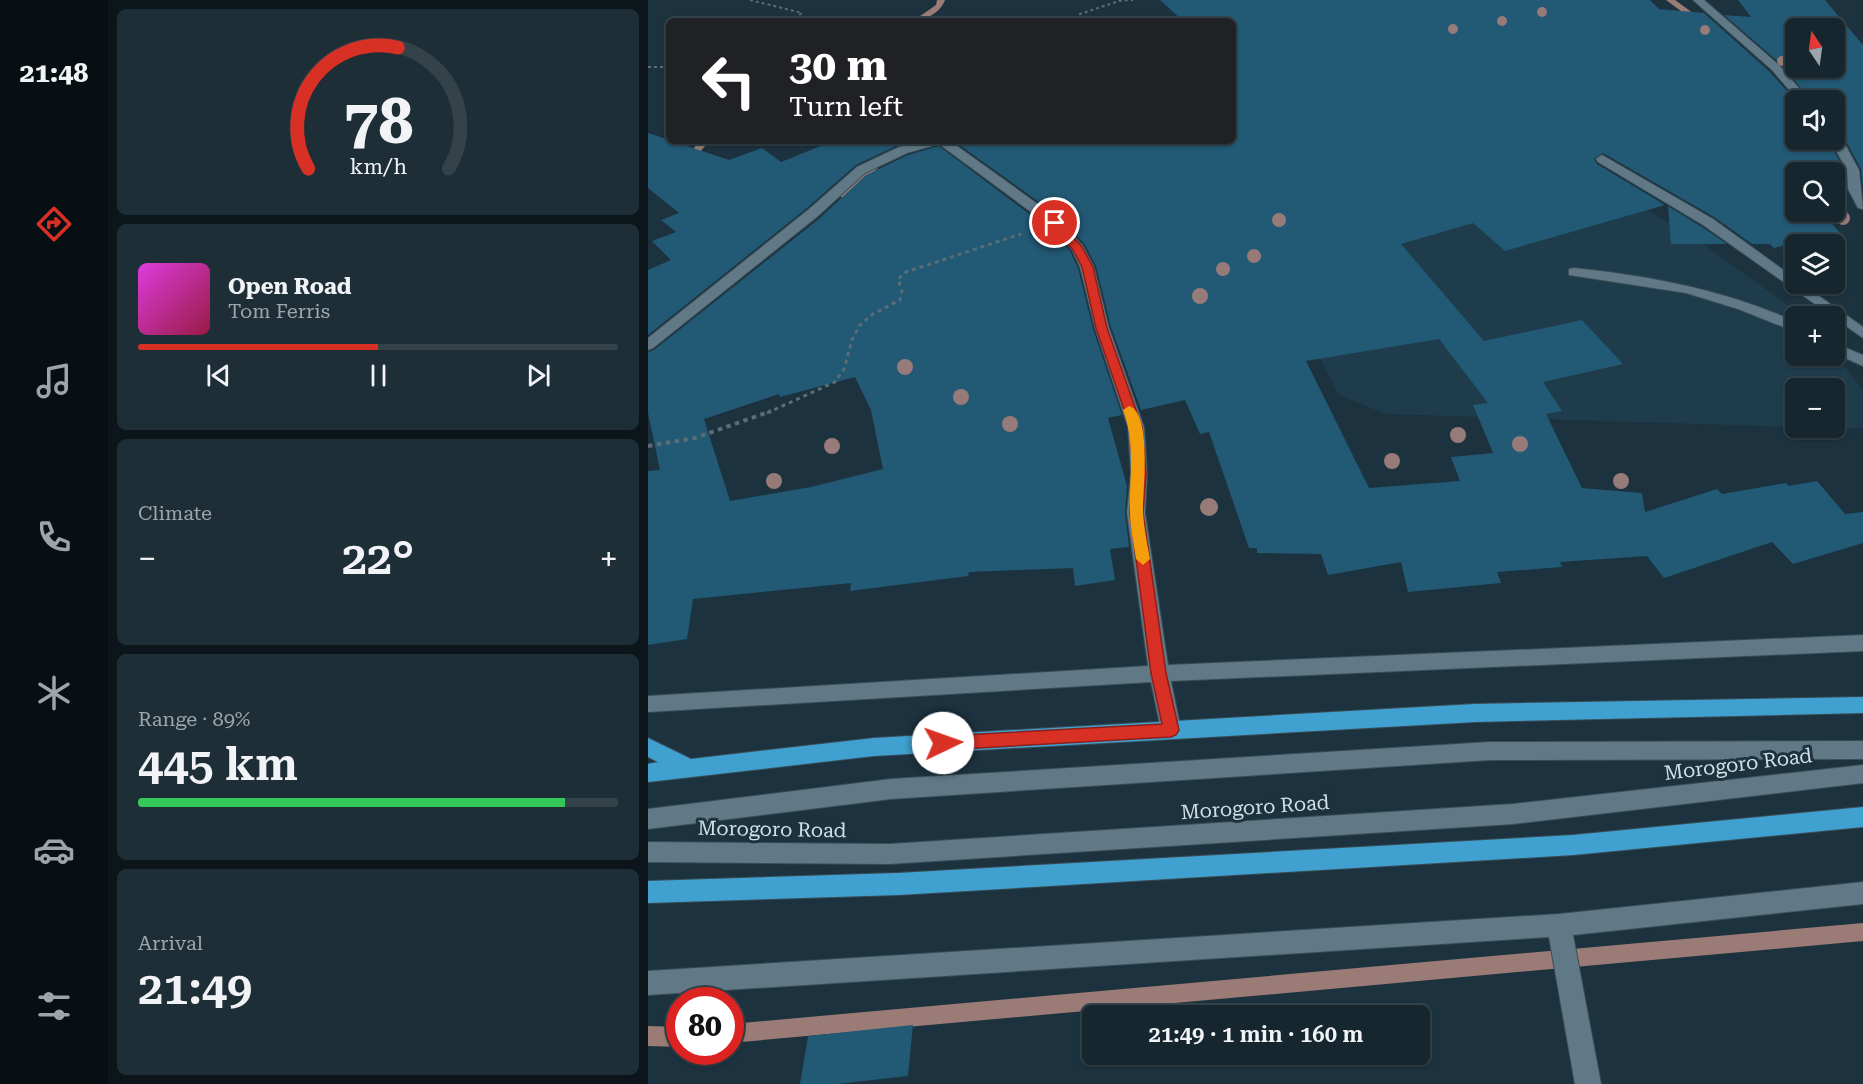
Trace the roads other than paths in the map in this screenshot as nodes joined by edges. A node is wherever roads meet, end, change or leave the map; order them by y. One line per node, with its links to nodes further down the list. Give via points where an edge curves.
1 (1698, 0): 2 (street, via 1776,68)
2 (1795, 90)
3 (928, 144): 12 (street, via 861,170)
4 (946, 144): 16 (street, via 1055,223 1078,249 1087,267 1102,328 1136,427 1137,513)
5 (1842, 150): 7 (street)
6 (1602, 159): 11 (street, via 1708,222)
7 (1858, 188): 8 (street)
8 (1863, 205)
9 (1574, 272): 10 (street, via 1620,276 1715,295)
10 (1785, 324)
11 (1863, 334)
12 (648, 345)
13 (1845, 352): 14 (street)
14 (1863, 361)
15 (1863, 643): 16 (street)
16 (1159, 673): 17 (street); 19 (street)
17 (648, 704)
18 (1863, 705): 19 (highway, via 1487,713)
19 (1171, 730): 22 (highway, via 874,747)
20 (648, 747): 22 (highway)
21 (1863, 750): 26 (street, Morogoro Road, via 1490,751 891,789)
22 (689, 768): 23 (highway)
23 (648, 773)
24 (1863, 774): 27 (street, Morogoro Road, via 1513,814 1266,830 888,854)
25 (1863, 817): 28 (highway, via 1561,846 898,884)
26 (648, 819)
27 (648, 852)
28 (648, 892)
29 (1863, 893): 30 (street)
30 (1559, 925): 31 (street); 32 (street)
31 (648, 983)
32 (1588, 1084)

